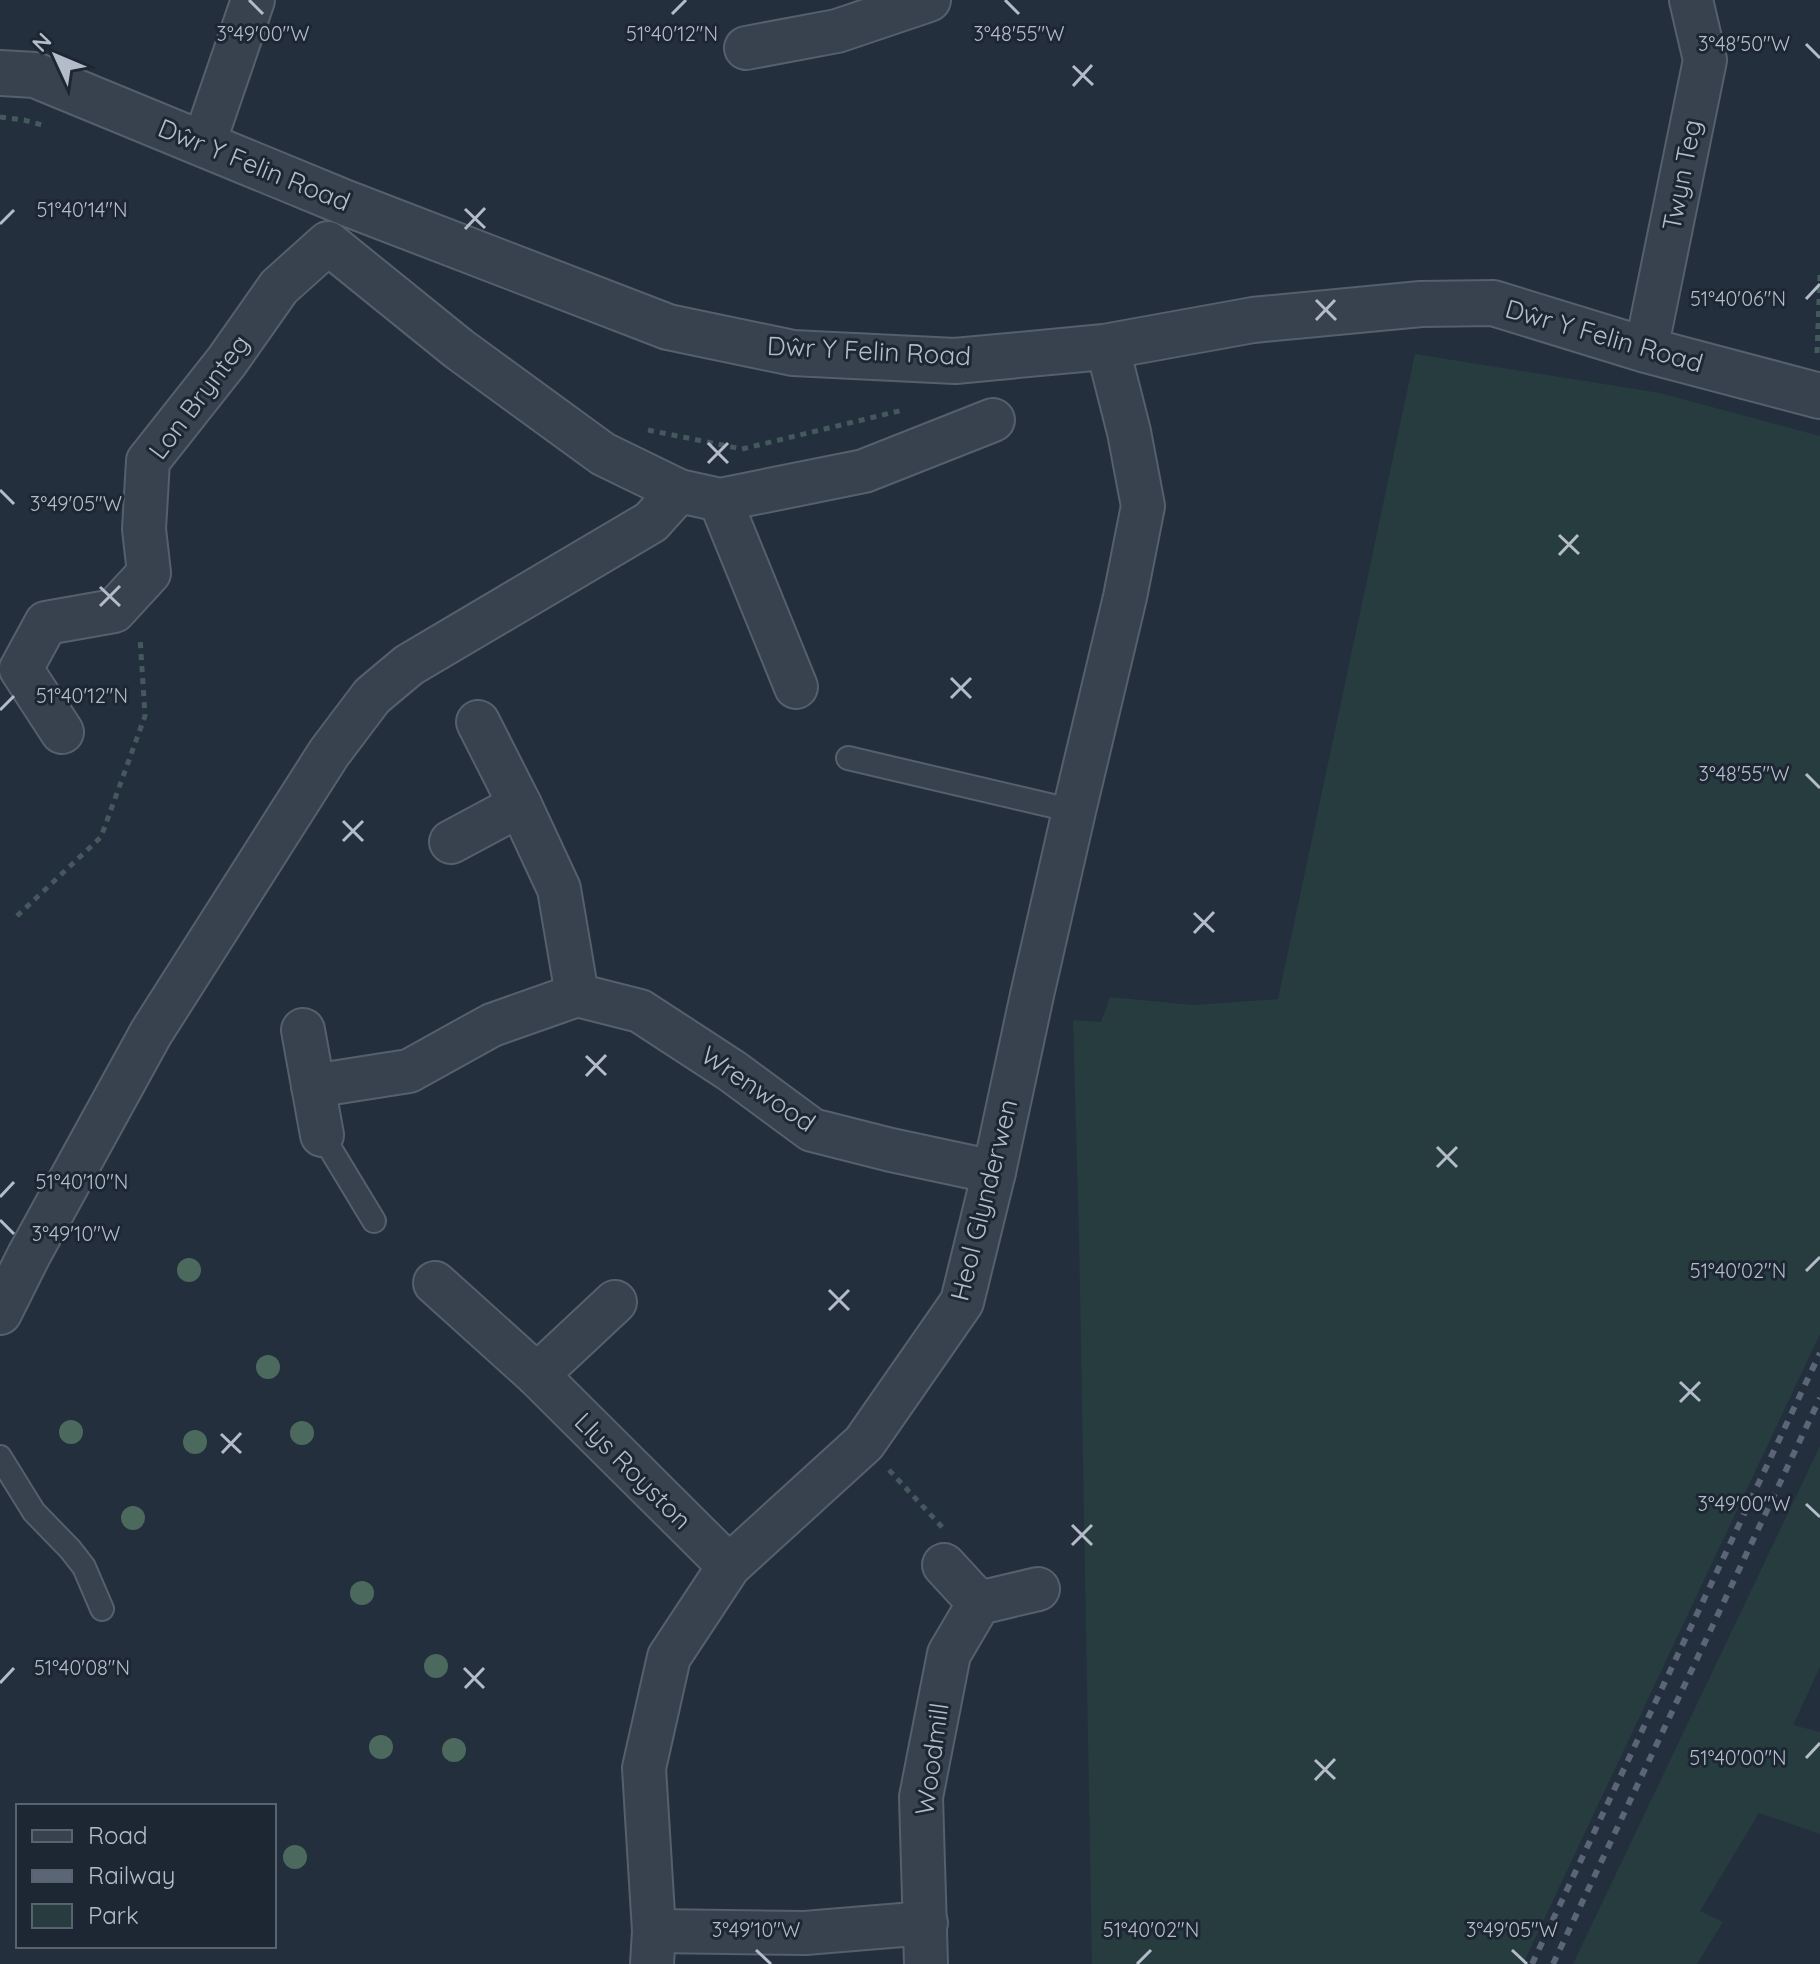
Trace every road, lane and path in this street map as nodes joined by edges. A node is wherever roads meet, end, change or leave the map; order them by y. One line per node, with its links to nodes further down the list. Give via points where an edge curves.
1 (253, 0): 6 (street)
2 (1691, 0): 11 (street, Twyn Teg, via 1705,60)
3 (912, 3): 4 (street, via 837,31)
4 (746, 48)
5 (0, 73): 6 (street, Dŵr Y Felin Road, via 35,75)
6 (204, 143): 7 (street, Dŵr Y Felin Road)
7 (346, 203): 8 (street, Lon Brynteg); 10 (street, Dŵr Y Felin Road, via 668,327 793,353 955,361)
8 (328, 243): 14 (street, via 459,349 603,454); 16 (street, Lon Brynteg, via 279,287 148,461 144,529 149,573)
9 (1820, 275): 12 (path)
10 (1104, 347): 11 (street, Dŵr Y Felin Road, via 1253,320 1421,304 1493,303); 22 (street, Heol Glynderwen, via 1129,432 1143,506)
11 (1646, 350): 12 (street, Dŵr Y Felin Road)
12 (1818, 395)
13 (993, 420): 15 (street, via 864,471)
14 (679, 491): 15 (street); 33 (street, via 651,522 409,665 372,696 329,753 151,1033)
15 (720, 500): 17 (street)
16 (127, 597): 19 (street, Lon Brynteg, via 114,611 46,623 21,669); 24 (path, via 140,625 145,716 101,837)
17 (796, 687)
18 (478, 722): 21 (street)
19 (62, 732)
20 (848, 758): 22 (lane)
21 (520, 805): 23 (street); 25 (street, via 559,889)
22 (1074, 811): 29 (street, Heol Glynderwen)
23 (451, 842)
24 (17, 916)
25 (577, 995): 27 (street, via 492,1025 409,1071); 29 (street, Wrenwood, via 640,1011 812,1130)
26 (303, 1030): 27 (street)
27 (313, 1086): 28 (street)
28 (322, 1135): 30 (lane)
29 (994, 1172): 35 (street, Heol Glynderwen, via 962,1302)
30 (374, 1221)
31 (435, 1283): 34 (street, Llys Royston)
32 (615, 1302): 34 (street)
33 (0, 1313)
34 (537, 1375): 38 (street, Llys Royston)
35 (864, 1443): 37 (path, via 958,1544); 38 (street, Heol Glynderwen)
36 (0, 1457): 41 (lane, via 34,1512 84,1567)
37 (944, 1565): 40 (street)
38 (729, 1566): 43 (street, Heol Glynderwen, via 669,1657 644,1768)
39 (1038, 1589): 40 (street)
40 (979, 1603): 42 (street, Woodmill, via 949,1654 921,1797)
41 (102, 1609)
42 (926, 1923): 43 (street); 44 (street, Woodmill)
43 (653, 1948)
44 (926, 1964)

